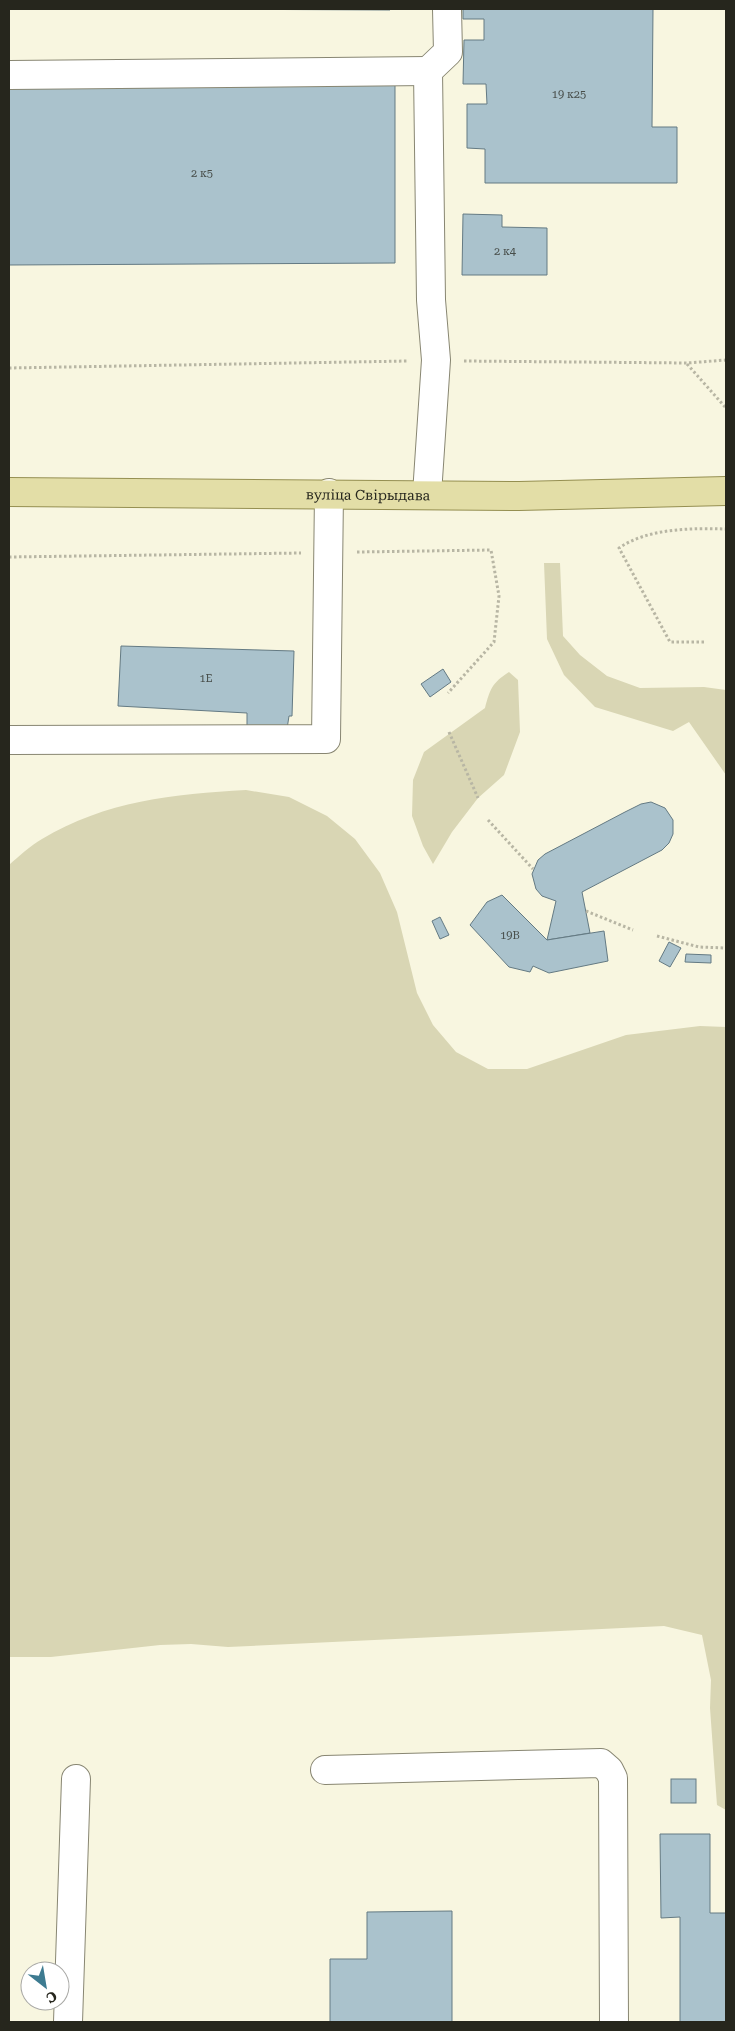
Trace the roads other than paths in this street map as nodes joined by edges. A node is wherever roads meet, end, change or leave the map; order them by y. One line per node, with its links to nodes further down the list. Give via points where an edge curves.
1 (447, 9): 2 (lane, via 448,52)
2 (428, 71): 3 (lane); 7 (lane, via 430,300 436,360)
3 (9, 75)
4 (726, 491): 7 (main road, вуліца Свірыдава, via 519,496)
5 (9, 492): 6 (main road, вуліца Свірыдава)
6 (329, 493): 7 (main road, вуліца Свірыдава); 8 (lane, via 326,739)
7 (427, 494)
8 (9, 740)
9 (325, 1770): 12 (lane, via 601,1763 613,1778)
10 (76, 1779): 11 (lane)
11 (68, 2022)
12 (614, 2022)

